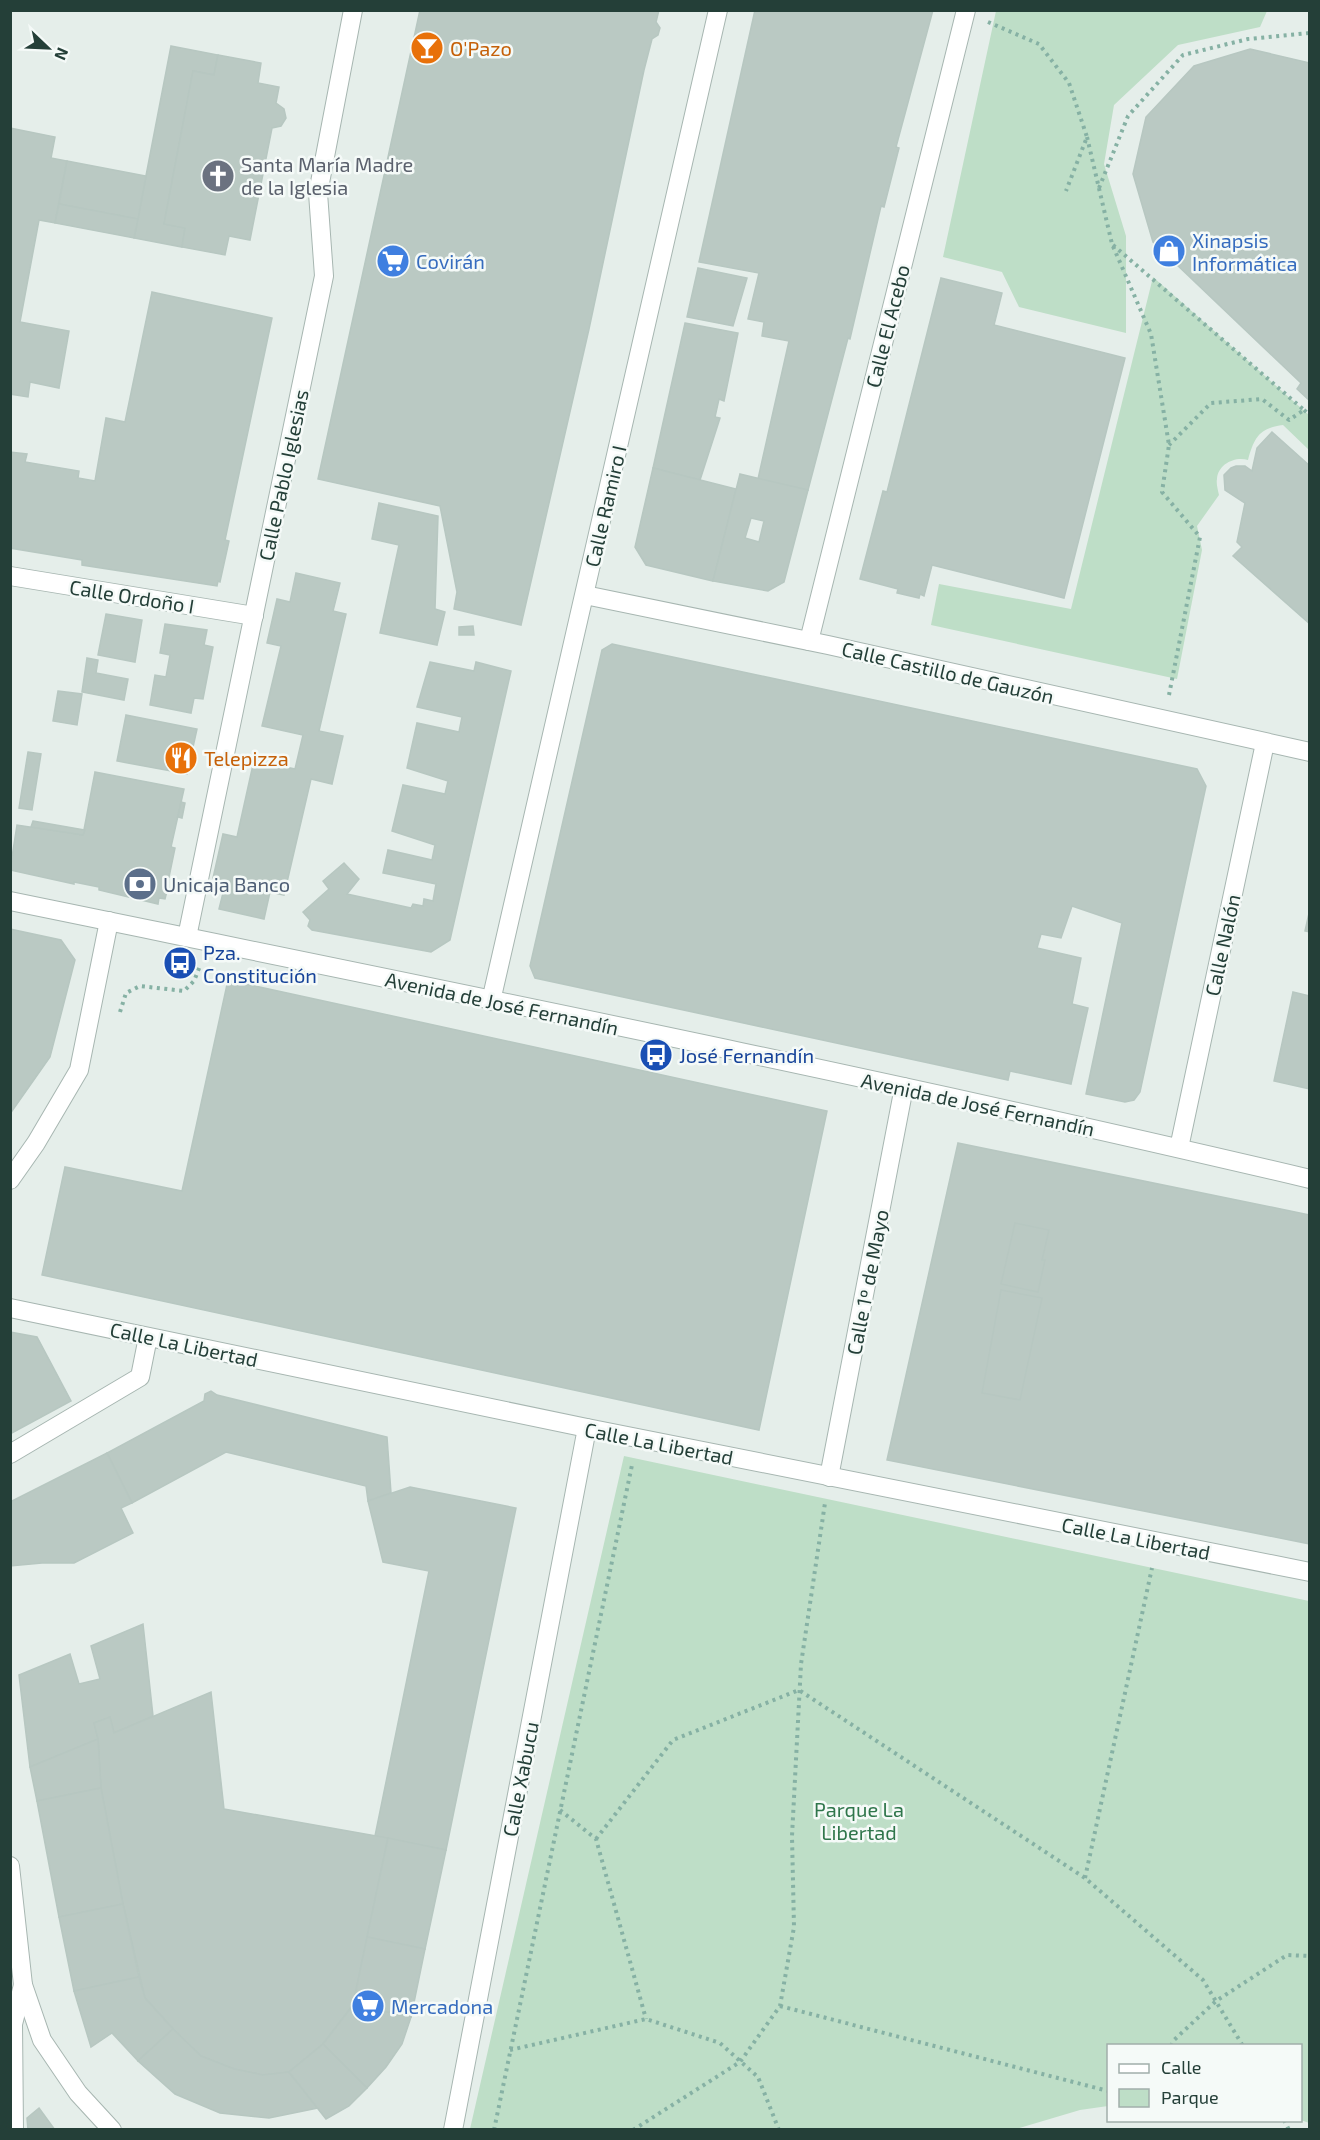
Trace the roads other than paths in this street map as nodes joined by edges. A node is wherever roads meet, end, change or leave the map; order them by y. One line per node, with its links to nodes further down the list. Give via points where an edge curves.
1 (353, 10): 6 (street, Calle Pablo Iglesias, via 318,193 324,276)
2 (718, 10): 5 (street, Calle Ramiro I)
3 (966, 11): 7 (street, Calle El Acebo)
4 (10, 576): 6 (street, Calle Ordoño I)
5 (585, 595): 7 (street, Calle Castillo de Gauzón); 13 (street, Calle Ramiro I)
6 (254, 616): 12 (street, Calle Pablo Iglesias)
7 (809, 641): 8 (street, Calle Castillo de Gauzón)
8 (1265, 743): 9 (street, Calle Castillo de Gauzón); 15 (street, Calle Nalón)
9 (1310, 752)
10 (10, 901): 11 (street, Avenida de José Fernandín)
11 (109, 921): 12 (street, Avenida de José Fernandín); 17 (street, via 79,1070)
12 (187, 937): 13 (street, Avenida de José Fernandín)
13 (491, 1001): 14 (street, Avenida de José Fernandín)
14 (904, 1087): 15 (street, Avenida de José Fernandín); 22 (street, Calle 1º de Mayo)
15 (1179, 1148): 16 (street, Avenida de José Fernandín)
16 (1310, 1179)
17 (10, 1180)
18 (10, 1308): 19 (street, Calle La Libertad)
19 (148, 1336): 20 (street, Calle La Libertad); 21 (street, via 140,1377)
20 (587, 1428): 22 (street, Calle La Libertad); 28 (street, Calle Xabucu)
21 (10, 1454)
22 (829, 1477): 23 (street, Calle La Libertad)
23 (1310, 1572)
24 (10, 1866): 25 (street)
25 (23, 1985): 26 (street, via 13,2024); 27 (street, via 42,2040 78,2093)
26 (14, 2130)
27 (112, 2130)
28 (453, 2130)

